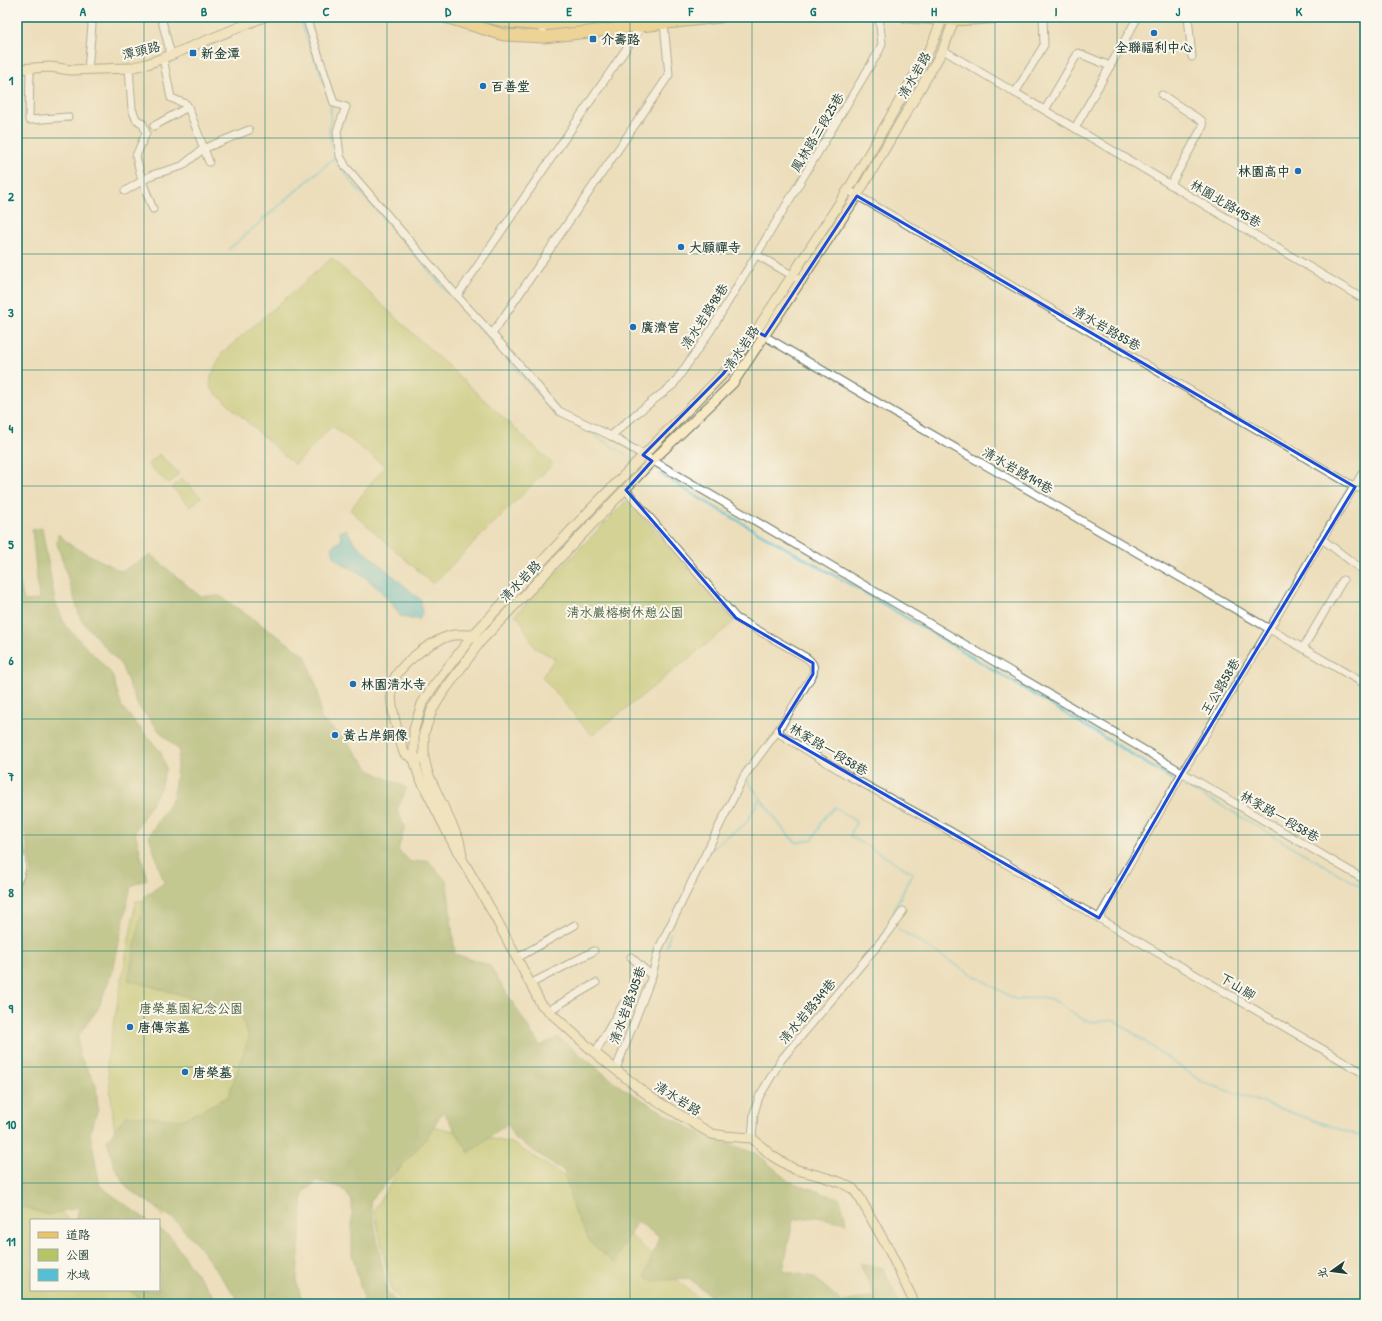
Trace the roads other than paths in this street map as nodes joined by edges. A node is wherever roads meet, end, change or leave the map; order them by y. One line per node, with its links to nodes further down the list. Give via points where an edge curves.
1 (90, 17): 28 (street, via 92,25)
2 (161, 17): 22 (street)
3 (264, 17): 22 (street, 潭頭路)
4 (306, 17): 48 (street, 林家路一段58巷, via 334,102 346,107 337,131 340,156 346,167)
5 (445, 17): 20 (main road, via 504,35)
6 (486, 17): 17 (main road, via 508,22)
7 (615, 17): 17 (main road)
8 (720, 17): 18 (main road)
9 (879, 17): 45 (street, 鳳林路三段25巷, via 882,44 879,51)
10 (906, 17): 15 (main road)
11 (1003, 17): 16 (main road)
12 (1043, 17): 29 (street, via 1044,45)
13 (1135, 17): 24 (street)
14 (1188, 17): 23 (street)
15 (942, 18): 16 (main road); 41 (street, 清水岩路, via 932,45)
16 (955, 18): 21 (street, 清水岩路)
17 (542, 21): 20 (street)
18 (664, 24): 19 (main road); 51 (street, via 668,75)
19 (641, 27): 20 (main road); 48 (street)
20 (544, 37)
21 (943, 50): 29 (street, 林園北路495巷); 43 (street, 清水岩路)
22 (167, 57): 26 (street, 潭頭路); 31 (street, via 171,98)
23 (1192, 57)
24 (1110, 66): 32 (street, via 1078,53); 35 (street)
25 (30, 68): 27 (street, 潭頭路); 28 (street, 潭頭路); 33 (street, via 30,120)
26 (129, 68): 28 (street, 潭頭路); 39 (street, via 132,109 146,133 136,156)
27 (17, 69)
28 (88, 70)
29 (1016, 93): 32 (street, 林園北路495巷)
30 (1162, 96): 40 (street, via 1202,121 1203,126)
31 (188, 107): 34 (street); 37 (street)
32 (1045, 110): 35 (street, 林園北路495巷)
33 (68, 117)
34 (154, 126)
35 (1075, 128): 40 (street, 林園北路495巷)
36 (249, 130): 37 (street)
37 (203, 149): 38 (street); 39 (street, via 182,166 152,175)
38 (209, 162)
39 (142, 181): 42 (street); 44 (street)
40 (1171, 184): 49 (street, 林園北路495巷)
41 (848, 190): 43 (street, 清水岩路85巷); 46 (street, 清水岩路)
42 (125, 191)
43 (857, 196): 47 (street, 清水岩路); 57 (street, 清水岩路85巷)
44 (153, 209)
45 (757, 255): 46 (street); 53 (street, 清水岩路98巷, via 711,330 673,384)
46 (792, 275): 47 (street); 50 (street, 清水岩路)
47 (802, 281): 52 (street, 清水岩路)
48 (457, 296): 51 (street, 林家路一段58巷)
49 (1365, 300)
50 (756, 331): 52 (street, 清水岩路149巷); 54 (street, 清水岩路, via 723,374)
51 (492, 334): 53 (street, 林家路一段58巷, via 559,412)
52 (765, 336): 55 (street, 清水岩路, via 733,383); 63 (street, 清水岩路149巷)
53 (610, 436): 54 (street, 林家路一段58巷)
54 (643, 455): 55 (street, 林家路一段58巷); 64 (street, 清水岩路)
55 (652, 461): 58 (street, 清水岩路); 69 (street, 林家路一段58巷)
56 (1365, 469): 57 (street, 王公路58巷)
57 (1355, 487): 59 (street, 清水岩路85巷); 60 (street, 王公路58巷)
58 (626, 490): 64 (street, 清水岩路); 67 (street, 林家路一段58巷, via 736,618 813,663 813,674)
59 (1365, 490)
60 (1322, 539): 61 (street); 63 (street, 王公路58巷)
61 (1365, 572)
62 (1343, 580): 65 (street)
63 (1270, 628): 65 (street, 清水岩路149巷); 69 (street, 王公路58巷)
64 (476, 638): 68 (street, 清水岩路, via 432,710); 68 (street, 清水岩路, via 451,636 436,641 419,652 395,678 391,689 395,722 404,753)
65 (1303, 648): 66 (street, 清水岩路149巷)
66 (1365, 684)
67 (779, 729): 74 (street, 林家路一段58巷, via 780,734 849,776); 79 (street, 清水岩路305巷, via 744,776 659,948)
68 (419, 759): 78 (street, 清水岩路, via 459,840 463,858)
69 (1182, 773): 71 (street, 林家路一段58巷); 74 (street, 王公路58巷)
70 (17, 842): 72 (street, via 22,860 22,871)
71 (1365, 880)
72 (17, 882)
73 (903, 912): 87 (street, 清水岩路349巷, via 782,1060 759,1097 754,1113)
74 (1099, 918): 86 (street, 下山腳)
75 (575, 926): 78 (street)
76 (594, 951): 81 (street)
77 (631, 957): 79 (street)
78 (516, 958): 81 (street, 清水岩路)
79 (652, 976): 85 (street, 清水岩路305巷)
80 (596, 983): 83 (street)
81 (530, 984): 83 (street, 清水岩路)
82 (623, 1004): 84 (street)
83 (548, 1011): 84 (street, 清水岩路)
84 (595, 1053): 85 (street, 清水岩路)
85 (616, 1069): 87 (street, 清水岩路, via 650,1097 712,1134)
86 (1365, 1074)
87 (752, 1138): 88 (street, via 772,1156 794,1169 842,1183 853,1189)
88 (915, 1304)

